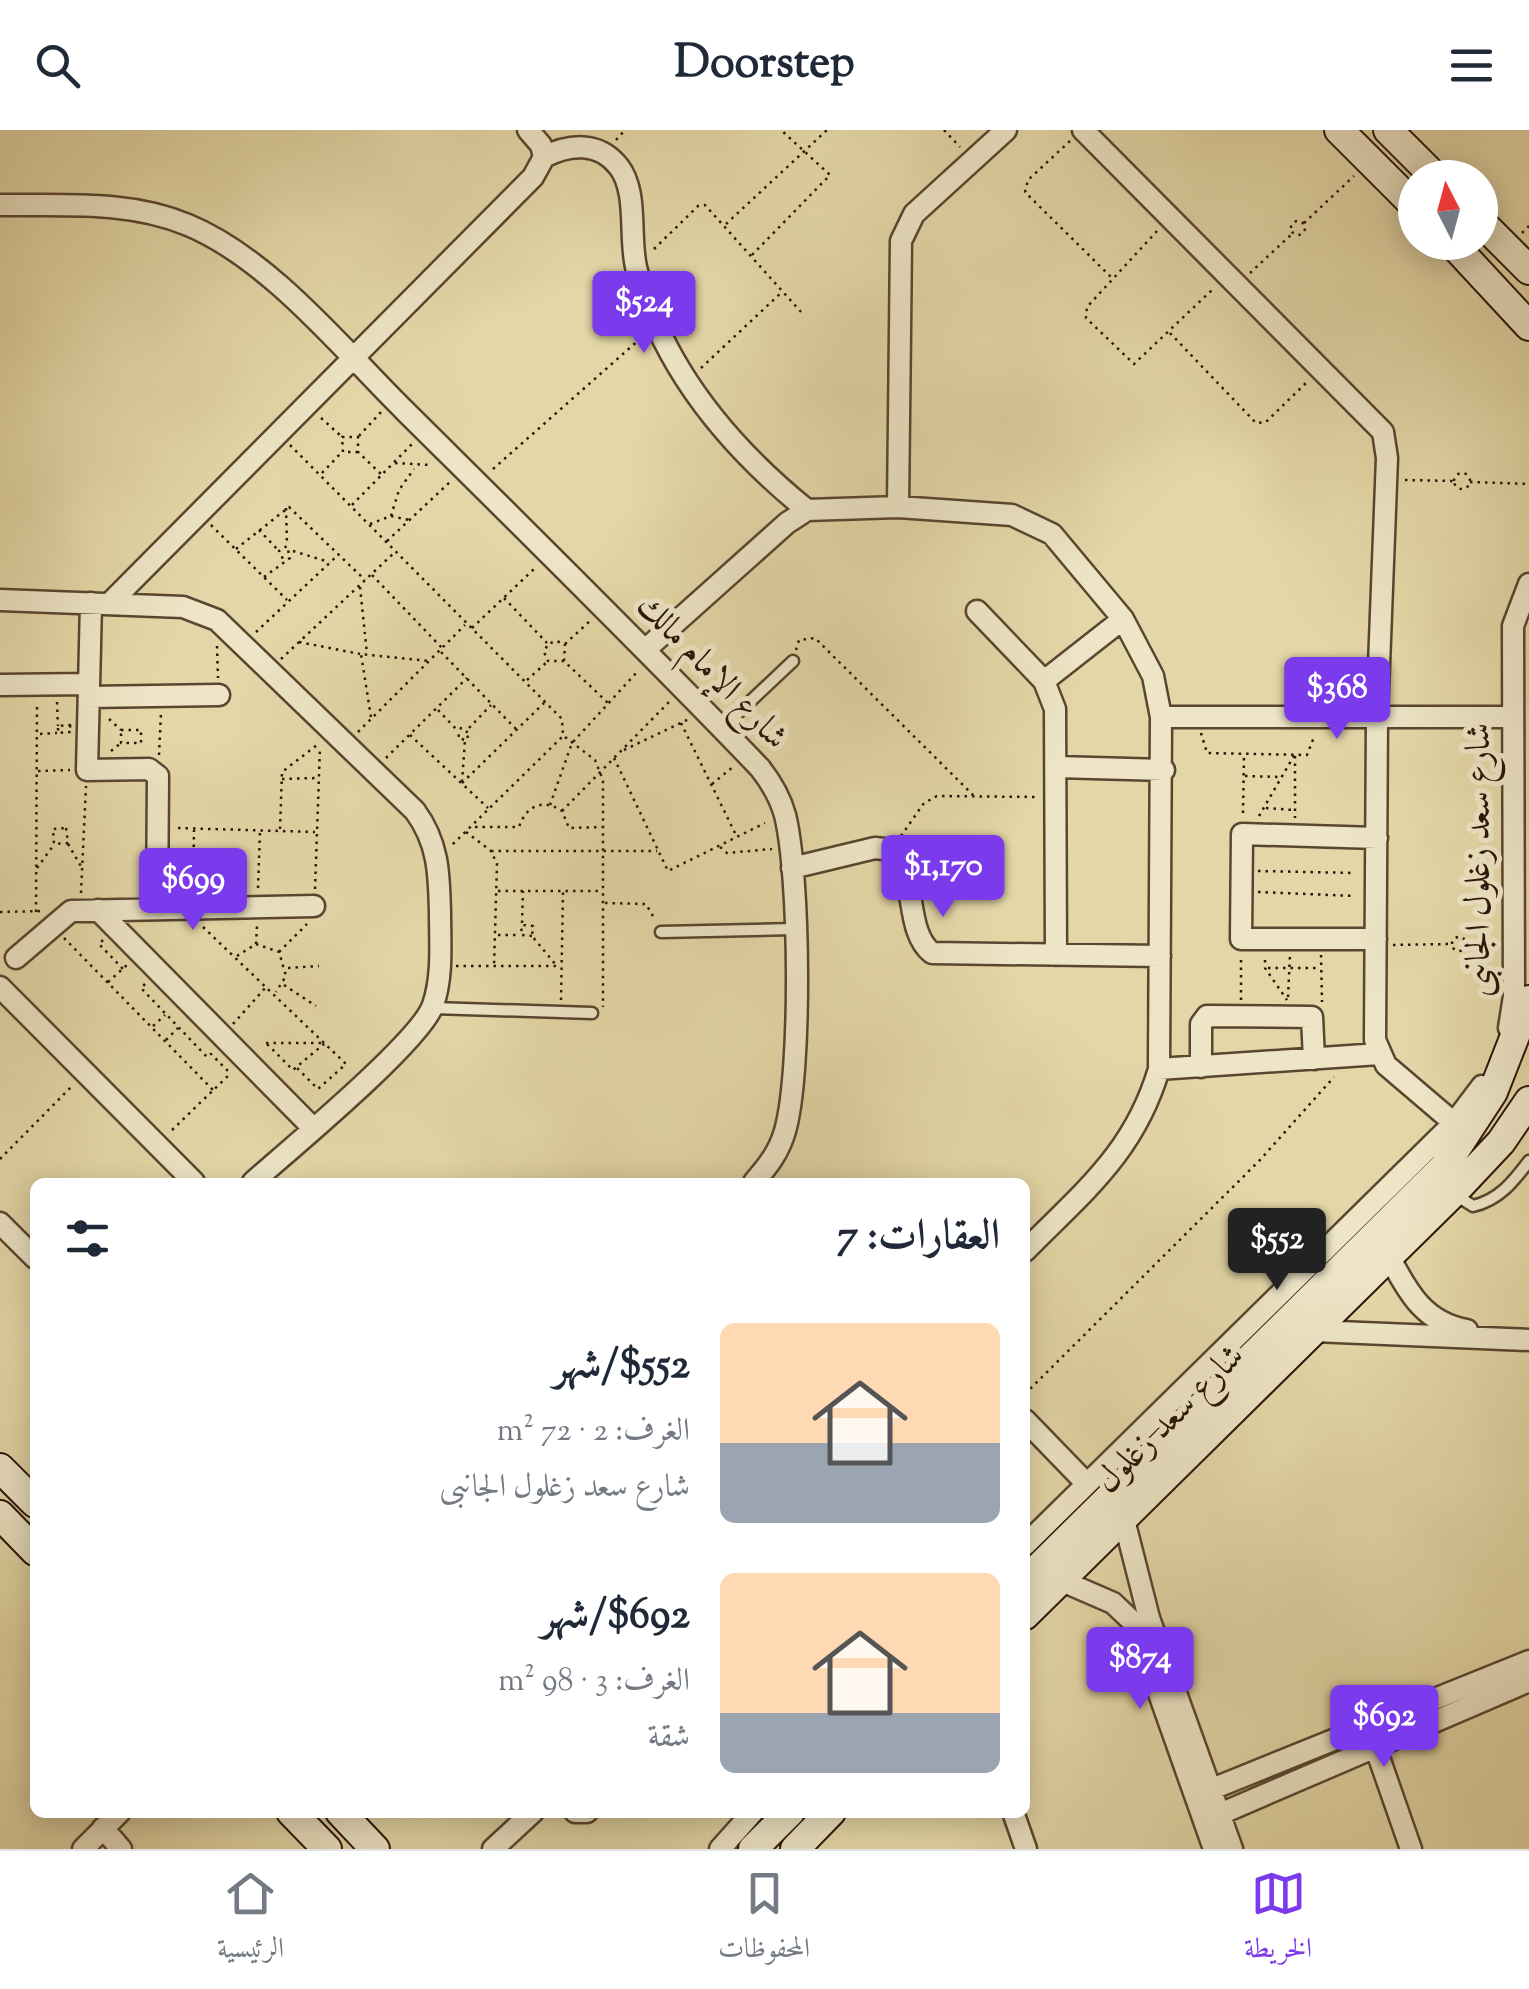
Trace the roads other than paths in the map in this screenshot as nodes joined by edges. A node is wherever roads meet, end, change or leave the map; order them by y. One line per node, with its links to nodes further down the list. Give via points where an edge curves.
1 (528, 130): 6 (street)
2 (1006, 130): 16 (street, via 914,214 901,242)
3 (1083, 130): 30 (street, via 1380,427 1387,479)
4 (1339, 130): 8 (main road)
5 (1388, 130): 7 (main road)
6 (544, 157): 15 (street, via 533,177); 17 (street, via 584,146 619,167 628,186 636,268 686,381 740,451)
7 (1418, 160)
8 (1398, 189)
9 (0, 205): 15 (street, شارع الإمام مالك, via 119,207 186,224 247,259)
10 (1498, 240): 12 (main road)
11 (1469, 260): 13 (main road)
12 (1525, 266): 13 (main road)
13 (1493, 285): 14 (main road)
14 (1529, 326)
15 (353, 358): 20 (street); 23 (street, شارع الإمام مالك)
16 (898, 507): 17 (street); 22 (street, via 1026,519 1052,534)
17 (807, 510): 23 (street)
18 (1529, 584): 31 (street, شارع سعد زغلول الجانبى, via 1514,626)
19 (0, 600): 20 (street)
20 (100, 604): 27 (street); 48 (street, via 183,607 217,620 416,811 438,860 440,966)
21 (976, 611): 25 (street)
22 (1123, 619): 25 (street); 29 (street, via 1153,676)
23 (648, 654): 32 (street, شارع الإمام مالك)
24 (793, 661): 32 (lane)
25 (1044, 681): 33 (street, via 1055,710)
26 (0, 685): 27 (street)
27 (89, 690): 28 (street); 38 (street, via 87,770 149,768 158,776)
28 (218, 695)
29 (1161, 717): 30 (street); 34 (street)
30 (1378, 717): 31 (street); 35 (street)
31 (1513, 717): 55 (street, شارع سعد زغلول الجانبى, via 1514,996 1502,1052)
32 (722, 728): 36 (street, شارع الإمام مالك, via 770,782)
33 (1057, 768): 34 (street); 43 (street)
34 (1164, 770): 44 (street)
35 (1377, 838): 42 (street); 42 (street, via 1245,834 1241,938)
36 (791, 858): 40 (street, شارع الإمام مالك); 43 (street, via 892,850 928,951)
37 (314, 906): 38 (street)
38 (156, 909): 39 (street)
39 (86, 916): 45 (street, via 52,927); 56 (street, via 130,962 191,1004 222,1036 237,1066)
40 (793, 929): 41 (lane); 60 (street, شارع الإمام مالك, via 790,1112 776,1156)
41 (661, 932)
42 (1376, 942): 50 (street)
43 (1056, 954): 44 (street)
44 (1160, 956): 53 (street)
45 (16, 958)
46 (0, 987): 58 (street)
47 (1529, 1000): 69 (main road, شارع سعد زغلول, via 1493,1092 1444,1167)
48 (433, 1008): 49 (lane); 56 (street)
49 (592, 1013)
50 (1380, 1054): 51 (street); 55 (street)
51 (1314, 1059): 52 (street); 52 (street, via 1312,1017 1202,1018)
52 (1201, 1066): 53 (street)
53 (1159, 1070): 63 (street, via 1128,1143)
54 (1529, 1100): 61 (main road, شارع سعد زغلول)
55 (1454, 1123): 72 (street, شارع سعد زغلول الجانبى)
56 (313, 1128): 59 (street)
57 (1529, 1161): 61 (lane, via 1484,1204 1473,1206)
58 (190, 1178)
59 (258, 1178)
60 (757, 1178)
61 (1454, 1194): 65 (main road, شارع سعد زغلول)
62 (0, 1223): 64 (street)
63 (1030, 1245)
64 (30, 1253)
65 (1390, 1258): 66 (main road, شارع سعد زغلول); 67 (street, via 1415,1302 1444,1324)
66 (1314, 1331): 68 (street); 69 (main road, شارع سعد زغلول)
67 (1529, 1332)
68 (1529, 1340)
69 (1207, 1419): 75 (main road, شارع سعد زغلول); 78 (main road, شارع سعد زغلول)
70 (1030, 1425): 72 (street)
71 (0, 1468): 73 (main road)
72 (1087, 1484): 76 (street, شارع سعد زغلول الجانبى)
73 (30, 1499)
74 (0, 1515): 77 (main road)
75 (1124, 1520): 79 (main road, شارع سعد زغلول); 84 (street, via 1148,1618)
76 (1030, 1540)
77 (30, 1546)
78 (1030, 1577)
79 (1060, 1580): 80 (main road, شارع سعد زغلول); 104 (street, via 1113,1602 1134,1624)
80 (1030, 1610)
81 (1529, 1661): 84 (street)
82 (1529, 1680): 83 (street)
83 (1375, 1746): 85 (street); 106 (street)
84 (1212, 1789): 85 (street)
85 (1220, 1814): 105 (street)
86 (114, 1818): 94 (street)
87 (297, 1818): 97 (main road)
88 (346, 1818): 98 (main road)
89 (527, 1818): 99 (street)
90 (748, 1818): 100 (street)
91 (784, 1818): 101 (main road)
92 (825, 1818): 102 (main road)
93 (1015, 1818): 103 (street)
94 (104, 1828): 95 (street); 96 (street)
95 (82, 1849)
96 (121, 1849)
97 (328, 1849)
98 (376, 1849)
99 (493, 1849)
100 (720, 1849)
101 (753, 1849)
102 (794, 1849)
103 (1026, 1849)
104 (1214, 1849)
105 (1232, 1849)
106 (1411, 1849)

